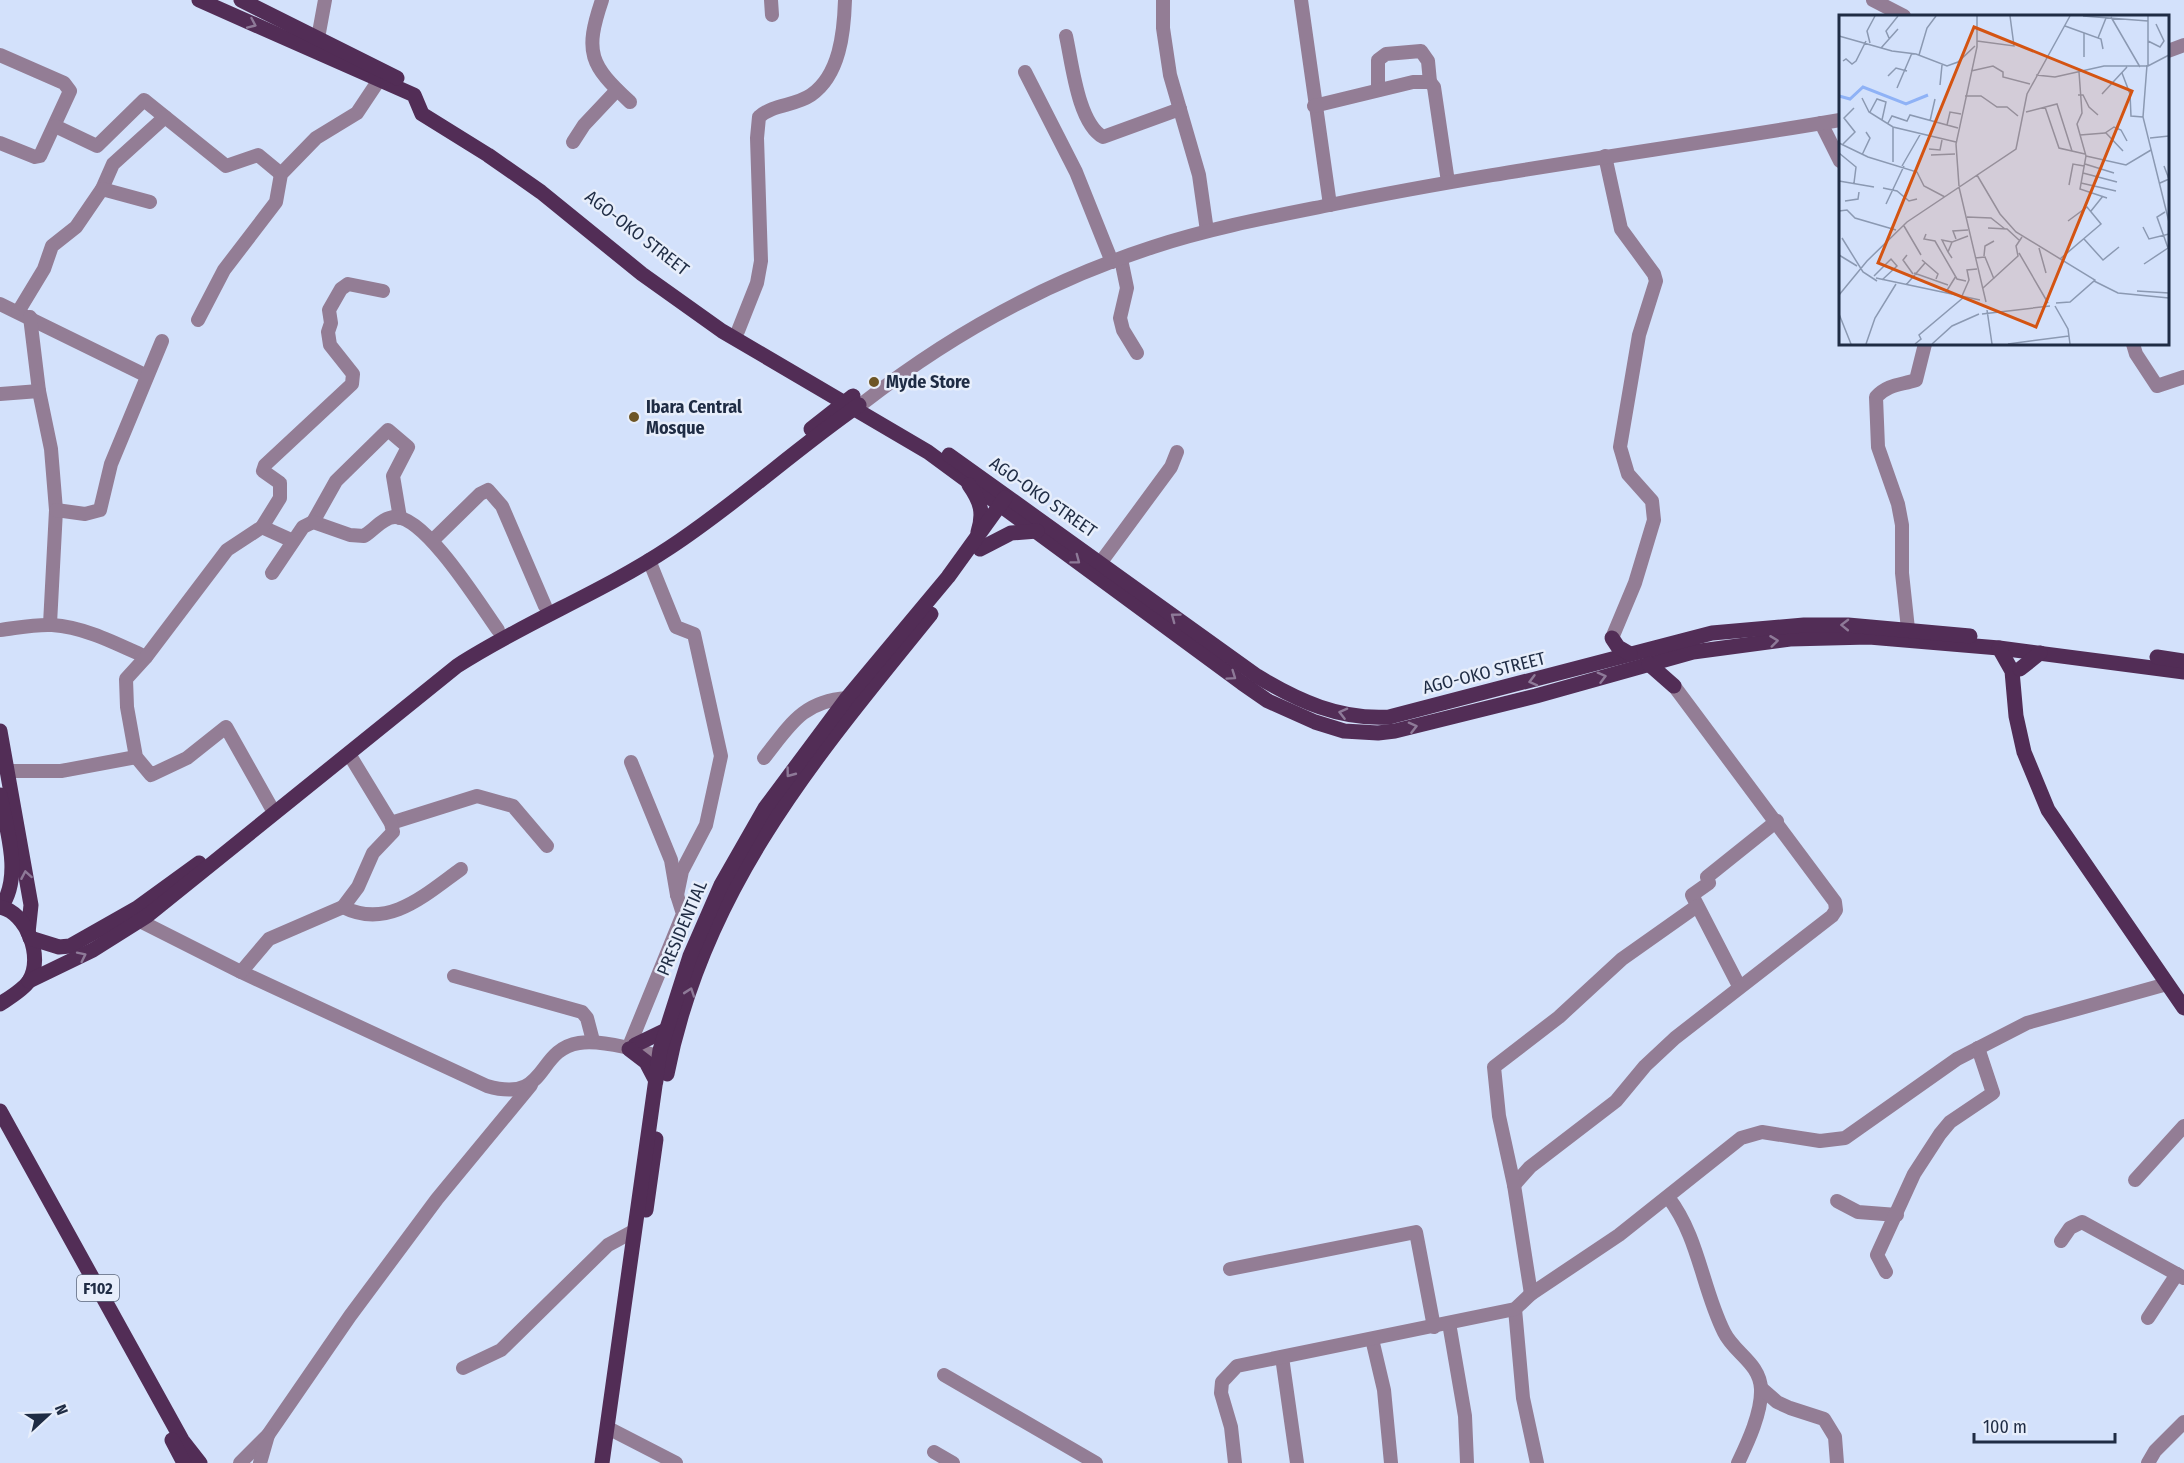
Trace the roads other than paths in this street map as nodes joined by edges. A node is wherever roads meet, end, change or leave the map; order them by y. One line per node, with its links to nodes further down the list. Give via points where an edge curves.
1 (199, 0): 18 (main road, one-way to 18)
2 (241, 0): 13 (main road)
3 (325, 0): 13 (street)
4 (602, 0): 20 (street, via 592,50 596,66)
5 (771, 0): 10 (street)
6 (845, 0): 46 (street, via 839,54 825,79 811,95 759,117 761,261 757,283)
7 (1163, 0): 25 (street, via 1165,49)
8 (1301, 0): 24 (street)
9 (1873, 0): 11 (street)
10 (772, 15)
11 (1902, 15)
12 (1066, 36): 25 (street, via 1086,116 1095,133 1103,137)
13 (318, 38): 22 (main road)
14 (2184, 45): 15 (street)
15 (2169, 51)
16 (0, 55): 30 (street, via 69,87)
17 (1025, 72): 41 (street)
18 (379, 80): 22 (main road); 35 (street, via 357,113 316,138)
19 (1430, 82): 21 (street); 21 (street, via 1428,61 1421,51 1386,54 1378,60); 36 (street, via 1434,87)
20 (617, 90): 23 (street); 31 (street)
21 (1378, 90): 24 (street)
22 (415, 91): 26 (main road)
23 (630, 102)
24 (1314, 106): 39 (street)
25 (1180, 109): 40 (street, via 1199,175)
26 (424, 110): 46 (main road, AGO-OKO STREET, via 534,178 631,256); 55 (main road, via 541,192 691,310)
27 (165, 117): 30 (street, via 144,100 97,146); 35 (street, via 226,166 258,155); 37 (street, via 112,164)
28 (1839, 120): 29 (street)
29 (1821, 123): 33 (street); 34 (street)
30 (55, 126): 32 (street, via 37,157)
31 (573, 142)
32 (0, 143)
33 (1605, 156): 36 (street); 75 (street, via 1621,229 1656,281 1639,335 1620,447 1628,474 1652,501 1654,520 1635,583)
34 (1839, 159)
35 (281, 174): 45 (street, via 276,202 224,270)
36 (1448, 182): 39 (street)
37 (102, 189): 38 (street); 44 (street, via 76,226 52,246)
38 (150, 202)
39 (1330, 205): 40 (street)
40 (1207, 231): 41 (street)
41 (1116, 260): 50 (street, via 1127,288 1120,318); 55 (street, via 1001,311)
42 (383, 291): 62 (street, via 348,284 340,289 329,310 330,345 354,379 265,465 265,474 280,483 282,490)
43 (0, 304): 44 (street)
44 (24, 314): 51 (street); 53 (street)
45 (198, 320)
46 (738, 331): 55 (main road, AGO-OKO STREET)
47 (162, 341): 51 (street)
48 (1925, 345): 72 (street, via 1916,380 1883,389 1876,397 1878,447 1902,525)
49 (2133, 345): 52 (street, via 2157,386)
50 (1137, 353)
51 (147, 376): 59 (street, via 111,464 100,510 85,514)
52 (2184, 377)
53 (39, 391): 54 (street); 59 (street, via 51,449)
54 (0, 394)
55 (853, 403): 57 (main road); 58 (main road, AGO-OKO STREET, via 932,443); 67 (main road, via 687,536); 70 (main road, via 663,542)
56 (1177, 452): 68 (street, via 1171,467)
57 (961, 476): 58 (main road); 66 (main road, via 981,507)
58 (1008, 503): 63 (main road); 66 (main road, PRESIDENTIAL); 68 (main road, AGO-OKO STREET)
59 (56, 510): 71 (street)
60 (400, 518): 61 (street, via 392,517 364,536); 61 (street, via 393,476 408,447 388,430 336,481); 64 (street)
61 (313, 522): 65 (street, via 303,527)
62 (262, 527): 65 (street); 82 (street, via 227,550)
63 (1037, 531): 66 (main road, via 1011,533); 87 (main road, one-way to 87, via 1268,701 1344,731 1395,731)
64 (433, 540): 70 (street, via 488,490 502,506); 74 (street)
65 (293, 541): 69 (street)
66 (977, 546): 91 (main road, PRESIDENTIAL); 122 (main road, one-way to 66, via 704,955 755,848 833,734)
67 (649, 561): 93 (main road, via 479,651); 104 (street, via 676,627 694,634 696,639 721,756 706,825 682,871)
68 (1101, 562): 85 (main road, AGO-OKO STREET, one-way to 68, via 1389,717 1358,717 1302,702 1280,690)
69 (272, 573)
70 (545, 606): 74 (main road)
71 (50, 624): 73 (street); 82 (street, via 111,641)
72 (1908, 629): 76 (main road, one-way to 76, via 1804,625); 83 (main road)
73 (0, 630)
74 (498, 630): 99 (main road, via 453,660)
75 (1612, 638): 81 (main road); 85 (main road)
76 (1714, 640): 77 (main road, one-way to 77, via 1869,637); 78 (main road)
77 (1999, 648): 79 (main road); 113 (main road, via 2012,671 2024,752 2042,798)
78 (1688, 649): 81 (main road, AGO-OKO STREET); 87 (main road); 90 (main road, via 1672,672)
79 (2016, 650): 80 (main road); 88 (main road)
80 (2040, 653): 83 (main road); 88 (main road)
81 (1630, 654): 85 (main road, AGO-OKO STREET)
82 (146, 657): 94 (street, via 126,679)
83 (2116, 657): 84 (main road)
84 (2139, 659): 86 (main road); 89 (main road)
85 (1605, 661)
86 (2184, 661)
87 (1649, 664): 90 (main road)
88 (2020, 669): 115 (main road, via 2027,730 2045,786 2100,876)
89 (2184, 672)
90 (1674, 686): 100 (street)
91 (847, 698): 95 (street, via 821,702 803,711); 118 (main road, PRESIDENTIAL, one-way to 118, via 765,808 741,847 690,956)
92 (0, 731): 97 (main road)
93 (349, 754): 101 (street); 108 (main road)
94 (136, 757): 97 (street, via 61,771); 99 (street, via 151,775 187,758 226,727)
95 (764, 758)
96 (631, 762): 104 (street, via 671,860)
97 (7, 771): 109 (main road, one-way to 97, via 31,905)
98 (0, 795): 106 (main road, via 11,873 8,898)
99 (271, 807): 108 (main road)
100 (1777, 821): 105 (street, via 1707,877 1709,884 1692,895); 114 (street, via 1835,902 1836,910)
101 (392, 824): 102 (street, via 477,795 513,806); 107 (street, via 393,832 373,853 358,888)
102 (547, 846)
103 (461, 869): 107 (street, via 394,911 378,916 359,915)
104 (676, 895): 120 (street, via 683,914)
105 (1696, 906): 114 (street); 129 (street, via 1622,959 1559,1017 1494,1067 1498,1116)
106 (1, 907): 109 (main road, via 13,912)
107 (343, 907): 110 (street, via 269,939)
108 (138, 915): 109 (main road, via 70,946 59,947); 110 (street); 112 (main road, one-way to 108, via 93,950)
109 (29, 936): 112 (main road, via 34,960)
110 (243, 969): 119 (street, via 502,1085 515,1085 524,1079 559,1042 575,1036); 123 (street, via 487,1086 515,1090)
111 (454, 976): 119 (street, via 582,1012)
112 (29, 981): 116 (main road)
113 (2167, 984): 117 (main road); 121 (street, via 2046,1016)
114 (1739, 986): 129 (street, via 1645,1066 1616,1101 1530,1167)
115 (2184, 996)
116 (0, 1004)
117 (2184, 1008)
118 (666, 1030): 120 (main road); 122 (main road, PRESIDENTIAL)
119 (592, 1037): 120 (street)
120 (631, 1046): 122 (street); 123 (street, via 578,1043 558,1053); 124 (main road)
121 (1978, 1048): 130 (street, via 1845,1138 1820,1141 1762,1132 1741,1138); 132 (street, via 1993,1094 1950,1122 1940,1134 1914,1174)
122 (665, 1055): 124 (main road, PRESIDENTIAL); 149 (main road)
123 (535, 1081): 150 (street, via 437,1199)
124 (656, 1081): 133 (main road, PRESIDENTIAL)
125 (0, 1111): 153 (main road, F102, via 183,1440)
126 (2184, 1126): 128 (street)
127 (0, 1131): 152 (main road, F102)
128 (2135, 1180)
129 (1514, 1185): 138 (street)
130 (1668, 1197): 138 (street); 147 (street, via 1681,1215 1698,1255 1723,1332 1749,1361)
131 (1837, 1201): 132 (street, via 1858,1212)
132 (1897, 1215): 136 (street, via 1878,1255)
133 (633, 1232): 145 (street, via 608,1245 501,1350); 149 (main road, PRESIDENTIAL)
134 (2061, 1241): 137 (street, via 2070,1228 2082,1222)
135 (1230, 1269): 142 (street, via 1416,1232)
136 (1886, 1272)
137 (2180, 1276): 140 (street)
138 (1531, 1294): 139 (street)
139 (1515, 1309): 141 (street); 165 (street, via 1523,1398)
140 (2148, 1318)
141 (1449, 1323): 142 (street); 164 (street, via 1465,1416)
142 (1434, 1327): 143 (street)
143 (1372, 1339): 144 (street); 163 (street, via 1384,1390)
144 (1282, 1357): 161 (street, via 1238,1366 1221,1382); 162 (street)
145 (462, 1368)
146 (944, 1375): 160 (street)
147 (1761, 1388): 166 (street, via 1757,1414); 167 (street, via 1790,1408 1824,1419 1835,1437)
148 (2184, 1422): 168 (street)
149 (613, 1430): 156 (main road, PRESIDENTIAL); 157 (main road); 158 (street)
150 (268, 1435): 154 (street); 155 (street)
151 (934, 1452): 159 (street)
152 (184, 1463)
153 (200, 1463)
154 (240, 1463)
155 (260, 1463)
156 (602, 1463)
157 (612, 1463)
158 (675, 1463)
159 (953, 1463)
160 (1096, 1463)
161 (1236, 1463)
162 (1297, 1463)
163 (1391, 1463)
164 (1467, 1463)
165 (1537, 1463)
166 (1738, 1463)
167 (1837, 1463)
168 (2148, 1463)

